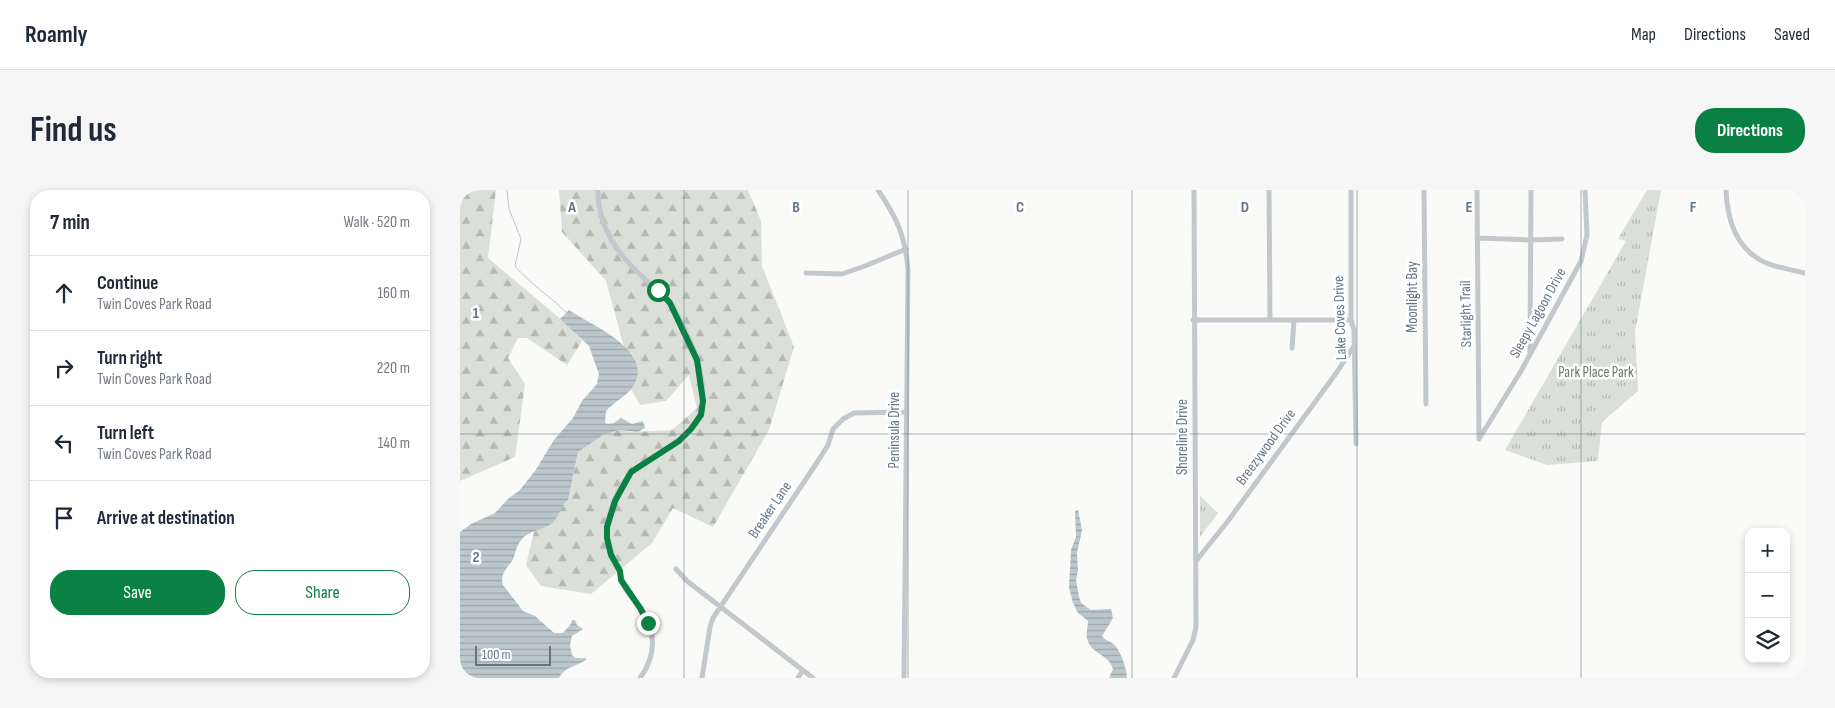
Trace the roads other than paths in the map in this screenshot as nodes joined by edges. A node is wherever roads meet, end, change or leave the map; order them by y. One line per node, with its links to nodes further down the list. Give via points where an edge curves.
1 (598, 190): 32 (street, via 602,219 614,246 670,303 697,360 702,391 702,407 697,421 679,441 631,472 615,501 607,527 611,555 621,580 644,614 652,634 652,655)
2 (878, 190): 14 (street, Peninsula Drive, via 895,216)
3 (1194, 190): 17 (street, Shoreline Drive)
4 (1269, 190): 18 (street)
5 (1351, 190): 20 (street, Lake Coves Drive)
6 (1424, 190): 24 (street, Moonlight Bay)
7 (1477, 190): 11 (street, Starlight Trail)
8 (1531, 190): 13 (street)
9 (1585, 190): 23 (street, Sleepy Lagoon Drive, via 1587,235 1581,261)
10 (1726, 190): 15 (street, via 1729,217 1743,246 1758,258)
11 (1477, 238): 13 (street); 26 (street, Starlight Trail)
12 (1562, 239): 13 (street)
13 (1531, 240): 23 (street)
14 (906, 249): 16 (street, via 842,274); 25 (street, Peninsula Drive)
15 (1805, 273)
16 (806, 274)
17 (1193, 320): 18 (street); 28 (street, Shoreline Drive)
18 (1270, 320): 19 (street)
19 (1294, 320): 20 (street); 22 (street)
20 (1351, 320): 21 (street, Lake Coves Drive)
21 (1354, 346): 27 (street, Lake Coves Drive); 28 (street, Breezywood Drive)
22 (1292, 348)
23 (1530, 353): 26 (street, Sleepy Lagoon Drive)
24 (1426, 404)
25 (906, 412): 30 (street, Breaker Lane, via 854,413 838,423 828,446); 36 (street, Peninsula Drive)
26 (1480, 439)
27 (1356, 444)
28 (1196, 561): 37 (street, Shoreline Drive, via 1196,635)
29 (676, 569): 30 (street)
30 (719, 607): 31 (street); 33 (street, Breaker Lane, via 710,627)
31 (803, 670): 34 (street); 35 (street)
32 (640, 678)
33 (702, 678)
34 (798, 678)
35 (813, 678)
36 (904, 678)
37 (1174, 678)

